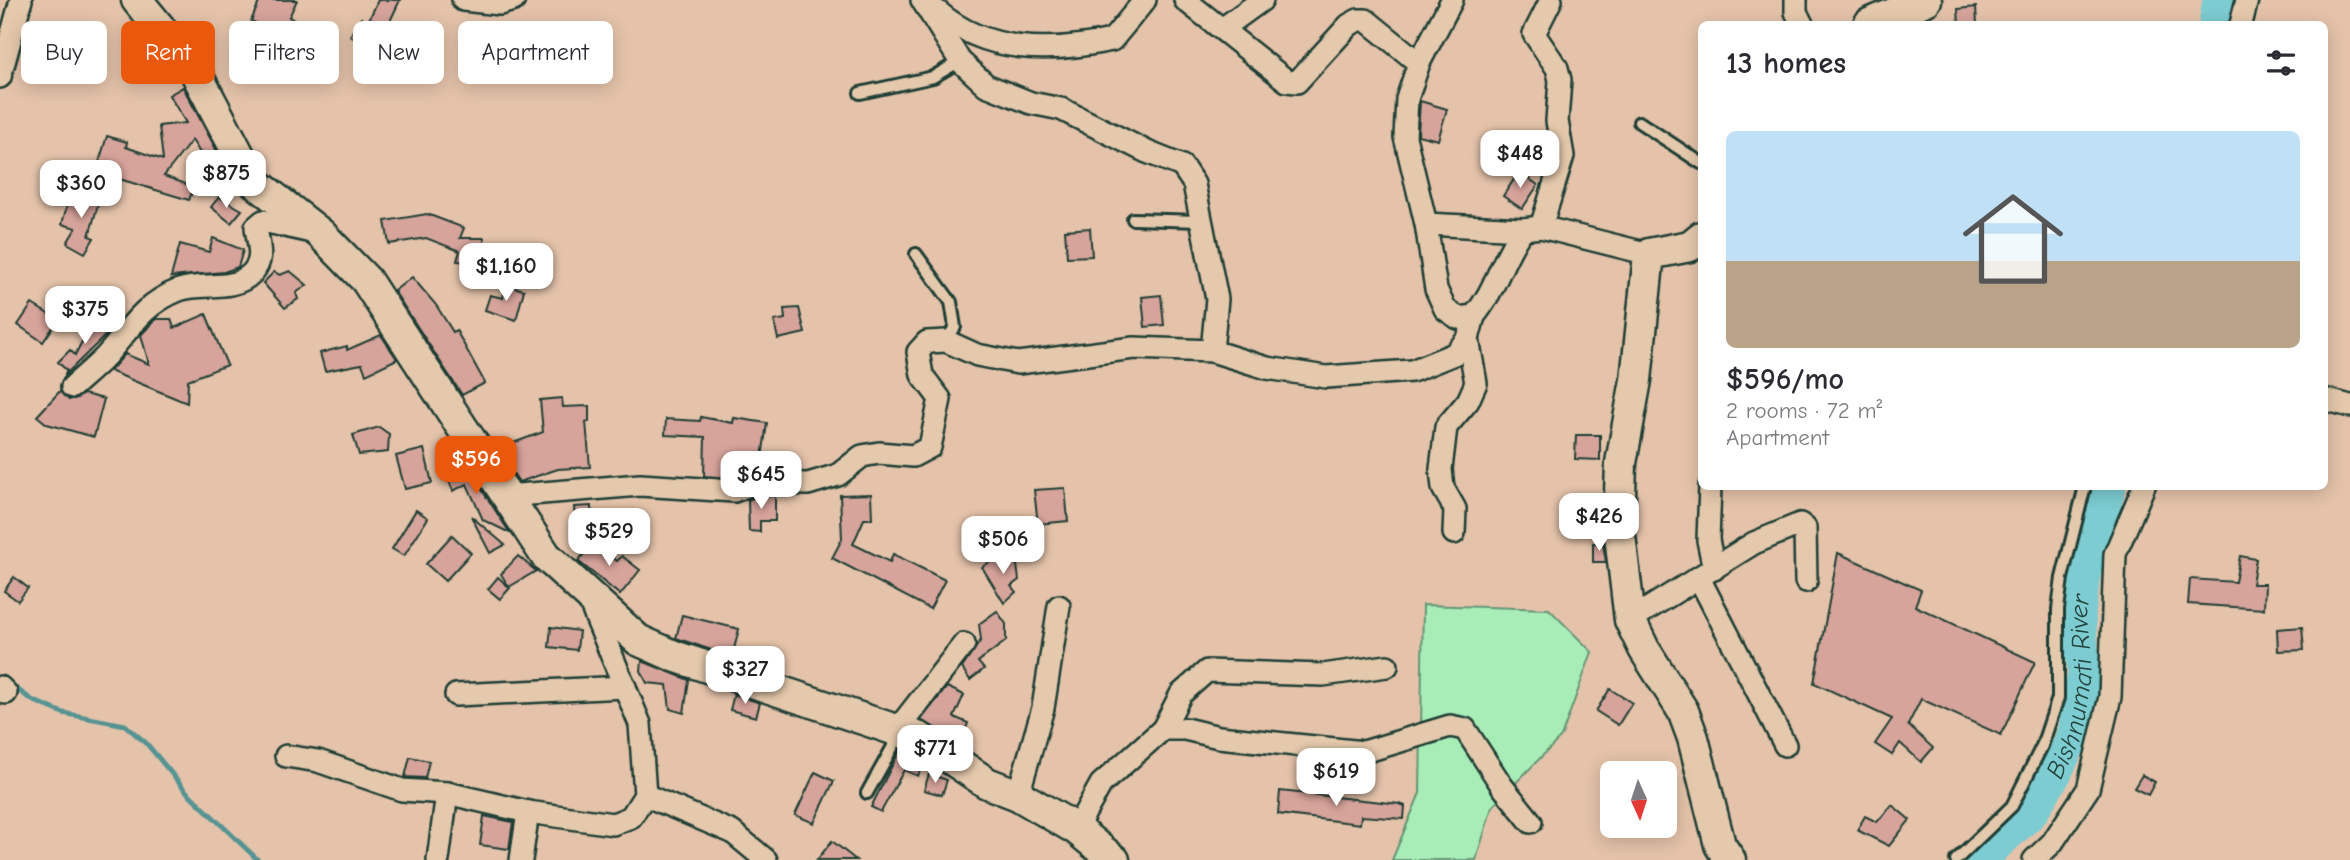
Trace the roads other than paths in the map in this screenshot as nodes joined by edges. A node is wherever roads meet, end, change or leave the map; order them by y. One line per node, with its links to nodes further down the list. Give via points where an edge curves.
1 (21, 0): 20 (street)
2 (137, 0): 28 (street, via 195,71 252,180)
3 (463, 0): 4 (street, via 500,4)
4 (514, 0)
5 (923, 0): 6 (street, via 955,27 1020,47 1066,50 1112,40); 18 (street)
6 (1144, 0)
7 (1185, 0): 17 (street)
8 (1262, 0): 17 (street)
9 (1452, 0): 19 (street)
10 (1551, 0): 27 (street, via 1534,34 1560,80 1558,121 1563,156)
11 (1796, 0): 14 (street)
12 (1926, 0): 15 (street)
13 (2247, 0): 16 (street)
14 (1800, 21)
15 (1876, 21)
16 (2242, 21)
17 (1222, 29): 19 (street, via 1287,81 1297,82 1358,20 1366,20)
18 (960, 61): 21 (lane, via 933,78); 25 (street, via 986,85 1060,109 1182,166 1194,184)
19 (1419, 64): 26 (street, via 1407,99 1405,137)
20 (0, 77)
21 (860, 93)
22 (1639, 122): 23 (lane)
23 (1698, 161)
24 (1133, 219): 25 (lane)
25 (1200, 221): 35 (street, via 1217,299)
26 (1426, 224): 27 (street); 32 (street, via 1436,289 1445,309 1458,318)
27 (1532, 228): 31 (street); 32 (street, via 1510,245 1488,299)
28 (321, 234): 36 (street, via 263,221 256,227 261,254 253,272 239,284 183,288 160,299 135,317 105,357); 42 (street, via 366,280)
29 (1698, 244): 31 (street)
30 (916, 254): 34 (lane, via 951,302 955,327)
31 (1649, 254): 48 (street, via 1636,380 1621,464 1619,527)
32 (1474, 316): 33 (street)
33 (1468, 339): 35 (street, via 1454,354 1412,371 1326,377 1268,368); 43 (street, via 1476,383 1468,401 1446,427 1441,469 1443,488 1455,509)
34 (946, 341): 35 (street, via 977,355 1018,363 1134,348); 42 (street, via 926,342 918,352 922,375 940,399 930,447 913,456 862,456 838,475 808,484 755,483 734,491 640,485)
35 (1212, 351)
36 (72, 387)
37 (2328, 400): 38 (street)
38 (2350, 406)
39 (1710, 490): 44 (street)
40 (2084, 490): 69 (lane, via 2058,609 2058,698 2042,746 2012,806)
41 (2142, 490): 70 (street, via 2115,554 2110,697 2088,789)
42 (506, 496): 46 (street, via 546,556)
43 (1454, 533)
44 (1707, 573): 45 (street, via 1754,543 1800,524 1805,528); 48 (street); 55 (street)
45 (1806, 581)
46 (587, 596): 51 (street); 54 (street, via 638,640 674,656)
47 (1059, 606): 60 (street, via 1043,708)
48 (1630, 620): 68 (street, via 1683,711 1720,845)
49 (964, 644): 54 (street)
50 (1387, 666): 53 (street, via 1323,675 1207,671 1181,694)
51 (625, 687): 52 (street); 59 (street, via 639,724)
52 (456, 695)
53 (1163, 729): 62 (street, via 1364,752 1450,726 1465,729); 63 (street, via 1101,784)
54 (899, 731): 58 (lane); 60 (street, via 920,738 987,783)
55 (1785, 744)
56 (286, 756): 57 (street, via 318,761 402,790)
57 (447, 793): 61 (street); 64 (street)
58 (867, 793)
59 (645, 795): 61 (street, via 631,817 613,824); 66 (street, via 732,832)
60 (1018, 795): 63 (street)
61 (528, 812): 65 (street)
62 (1531, 822)
63 (1076, 829): 67 (street)
64 (438, 860)
65 (521, 860)
66 (766, 860)
67 (1114, 860)
68 (1730, 860)
69 (1956, 860)
70 (2034, 860)

